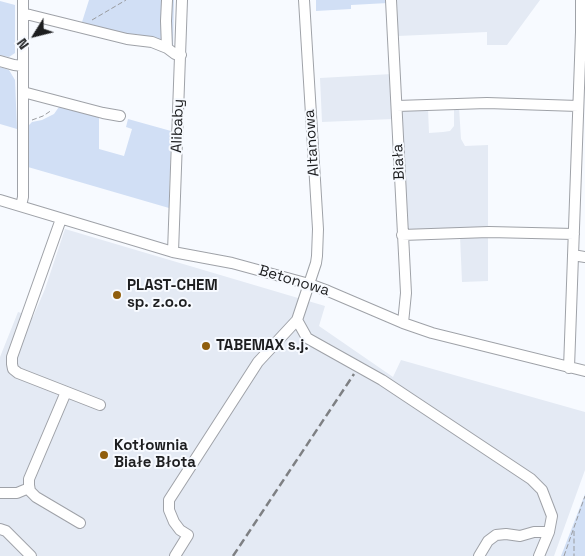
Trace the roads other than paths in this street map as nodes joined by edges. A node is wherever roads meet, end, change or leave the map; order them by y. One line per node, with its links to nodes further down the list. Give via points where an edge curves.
1 (23, 0): 8 (street)
2 (167, 0): 10 (street)
3 (182, 0): 11 (street, Alibaby)
4 (304, 0): 27 (street, Altanowa, via 318,229 317,256)
5 (391, 0): 16 (street, Biała)
6 (581, 0): 9 (street)
7 (585, 11): 9 (street)
8 (23, 14): 10 (street); 13 (street)
9 (581, 32): 14 (street)
10 (167, 48): 11 (street)
11 (181, 55): 24 (street, Alibaby)
12 (0, 61): 13 (street)
13 (23, 66): 15 (street)
14 (582, 83): 17 (street)
15 (23, 92): 18 (street); 20 (street, via 23,197)
16 (397, 106): 17 (street, via 488,102); 23 (street, Biała)
17 (578, 106): 22 (street)
18 (120, 116)
19 (0, 200): 20 (street, Betonowa)
20 (20, 206): 21 (street, Betonowa)
21 (61, 219): 24 (street, Betonowa); 32 (street, via 12,364 18,374)
22 (574, 234): 23 (street); 25 (street)
23 (402, 235): 29 (street, Biała, via 406,293)
24 (173, 252): 27 (street, Betonowa, via 232,263)
25 (573, 255): 26 (street); 30 (street)
26 (585, 257)
27 (309, 284): 28 (street, Altanowa); 29 (street, Betonowa)
28 (297, 320): 38 (street, via 307,338 382,380 531,479 549,504 552,516); 40 (street, via 258,362 169,500 174,522 188,535)
29 (403, 323): 30 (street, Betonowa)
30 (569, 368): 31 (street, Betonowa)
31 (585, 371)
32 (66, 392): 33 (street); 34 (street, via 29,478)
33 (100, 405)
34 (29, 488): 35 (street, via 17,493); 36 (street, via 36,497)
35 (0, 493)
36 (80, 524)
37 (0, 529): 39 (street)
38 (549, 532): 41 (street, via 496,535); 42 (street)
39 (31, 556)
40 (174, 556)
41 (479, 556)
42 (539, 556)

